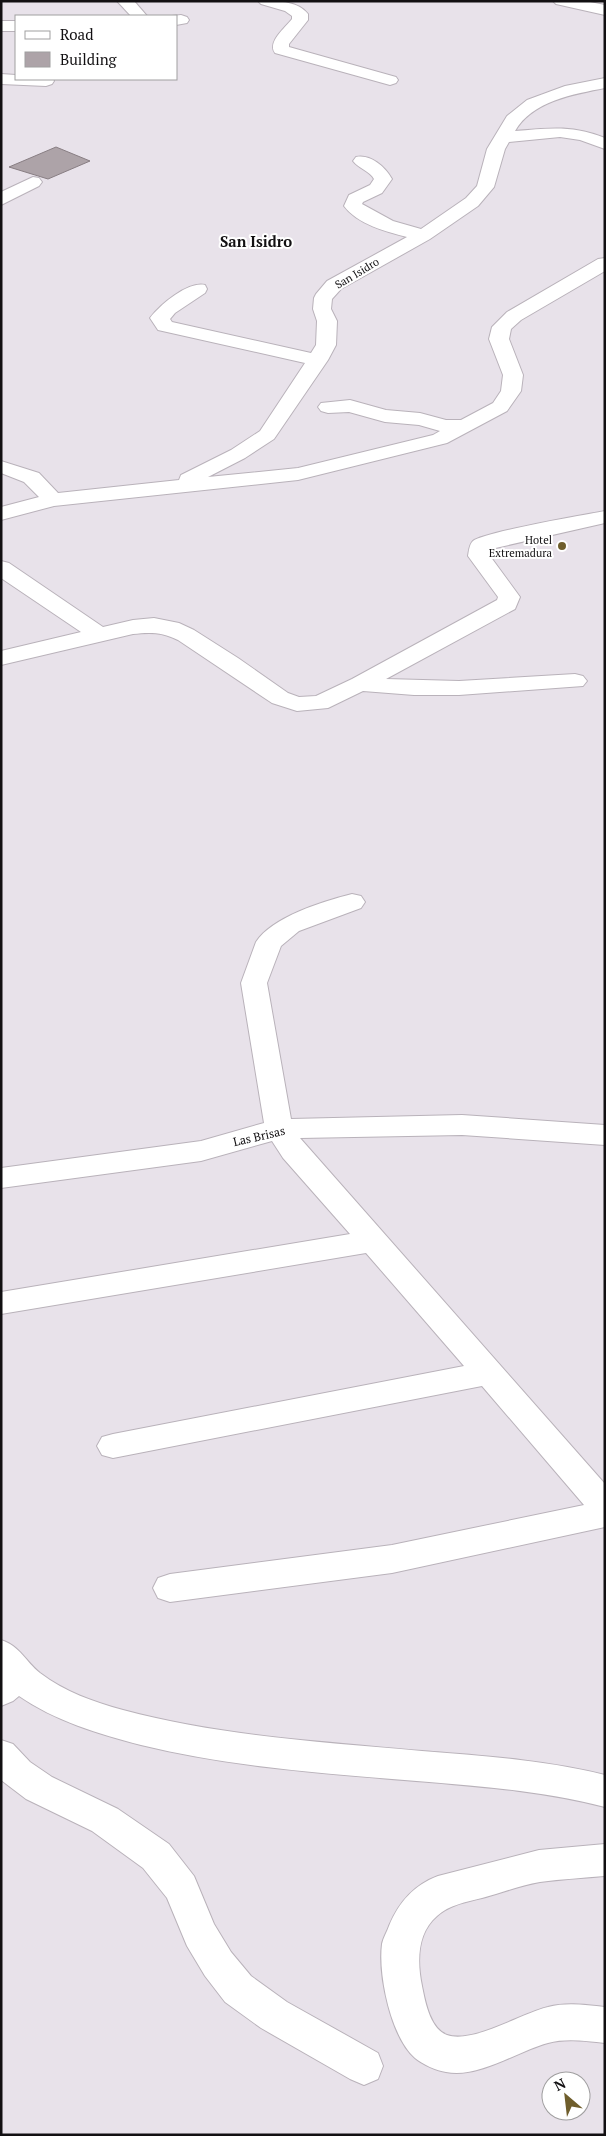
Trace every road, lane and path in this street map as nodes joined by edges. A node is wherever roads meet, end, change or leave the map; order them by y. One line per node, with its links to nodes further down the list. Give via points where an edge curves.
1 (125, 1): 5 (street)
2 (266, 1): 8 (street, via 300,14 300,20 281,43)
3 (561, 1): 4 (street)
4 (605, 10)
5 (137, 15)
6 (1, 26): 7 (street)
7 (15, 26)
8 (281, 50): 9 (street); 10 (street, via 283,65)
9 (337, 66): 11 (street, via 321,73); 13 (street)
10 (288, 68)
11 (307, 74)
12 (1, 80): 14 (street)
13 (390, 80)
14 (46, 81)
15 (605, 83): 16 (street, San Isidro, via 572,90 533,104 513,120)
16 (504, 137): 17 (street, via 560,132 582,135); 21 (street, San Isidro, via 496,149 485,187 472,202)
17 (605, 144)
18 (362, 162): 21 (street, via 379,172 383,179 376,190 356,199 353,206 398,230)
19 (33, 182): 20 (street)
20 (1, 200)
21 (424, 235): 24 (street, San Isidro, via 334,285 323,298 322,309 327,321 326,345)
22 (605, 263): 26 (street, San Isidro, via 514,316 502,327 499,339 513,375 511,391 500,407)
23 (198, 289): 24 (street, via 168,309 160,318 165,326)
24 (318, 360): 28 (street, San Isidro, via 267,435 222,462)
25 (328, 407): 26 (street, via 350,406 385,416)
26 (464, 426): 28 (street, San Isidro, via 440,439 348,464 298,474)
27 (1, 467): 29 (street, via 28,474)
28 (166, 489): 29 (street, San Isidro)
29 (53, 500): 30 (street, San Isidro)
30 (1, 514)
31 (605, 518): 36 (street, via 481,545 479,556 509,597 507,604)
32 (1, 568): 33 (street)
33 (100, 635): 34 (street); 36 (street, via 154,625 171,628 280,698 297,704 320,703)
34 (1, 658)
35 (575, 681): 36 (street, via 459,688)
36 (360, 684)
37 (352, 902): 38 (street, via 283,930 270,942 254,983)
38 (279, 1129): 39 (street, Las Brisas, via 462,1125); 40 (street, Las Brisas, via 201,1151); 41 (street, via 293,1151)
39 (605, 1135)
40 (1, 1178)
41 (372, 1241): 42 (street); 43 (street)
42 (1, 1303)
43 (490, 1373): 44 (street); 45 (street)
44 (113, 1446)
45 (605, 1507)
46 (605, 1514): 47 (street, via 392,1559)
47 (170, 1588)
48 (7, 1673): 50 (street, via 98,1718 151,1733 322,1758 513,1774)
49 (2, 1759): 53 (street, via 39,1788 105,1820 156,1856 181,1888 200,1934 238,1990 274,2015)
50 (605, 1791)
51 (605, 1860): 52 (street, via 539,1866 438,1892 422,1905 400,1943 408,2011 418,2032 430,2046 446,2054 462,2055 548,2025 574,2022)
52 (605, 2025)
53 (364, 2066)

